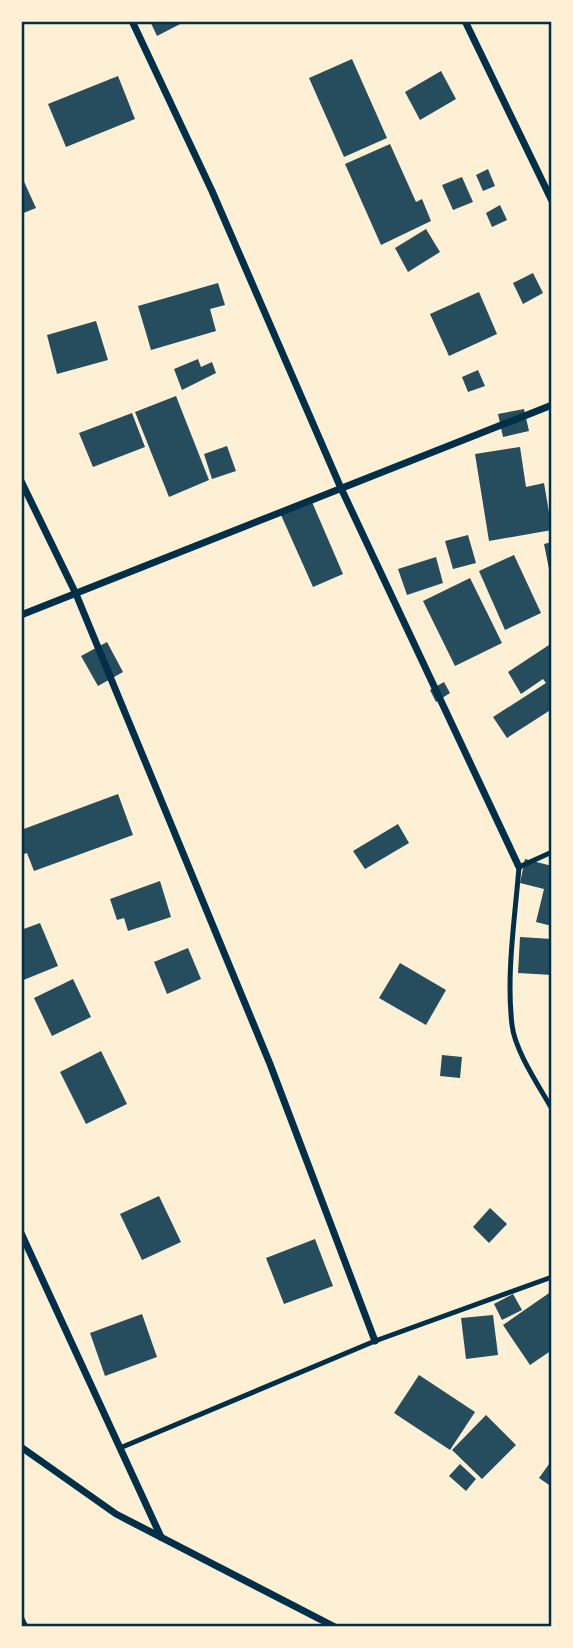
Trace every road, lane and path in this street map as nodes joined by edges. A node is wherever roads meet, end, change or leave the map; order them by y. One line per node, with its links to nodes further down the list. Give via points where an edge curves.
1 (132, 21): 6 (street, via 212,191)
2 (465, 21): 3 (street)
3 (552, 201)
4 (552, 405): 6 (street)
5 (21, 481): 7 (street)
6 (340, 486): 7 (street); 10 (street)
7 (76, 594): 8 (street); 14 (street, via 270,1064)
8 (21, 615)
9 (552, 852): 10 (lane)
10 (519, 867): 11 (lane, via 512,1027)
11 (552, 1108)
12 (21, 1233): 16 (street)
13 (552, 1277): 14 (lane)
14 (374, 1341): 16 (lane)
15 (21, 1447): 17 (street, via 116,1514)
16 (120, 1448): 17 (street)
17 (161, 1537): 20 (street)
18 (21, 1619): 19 (street)
19 (25, 1627)
20 (335, 1627)

